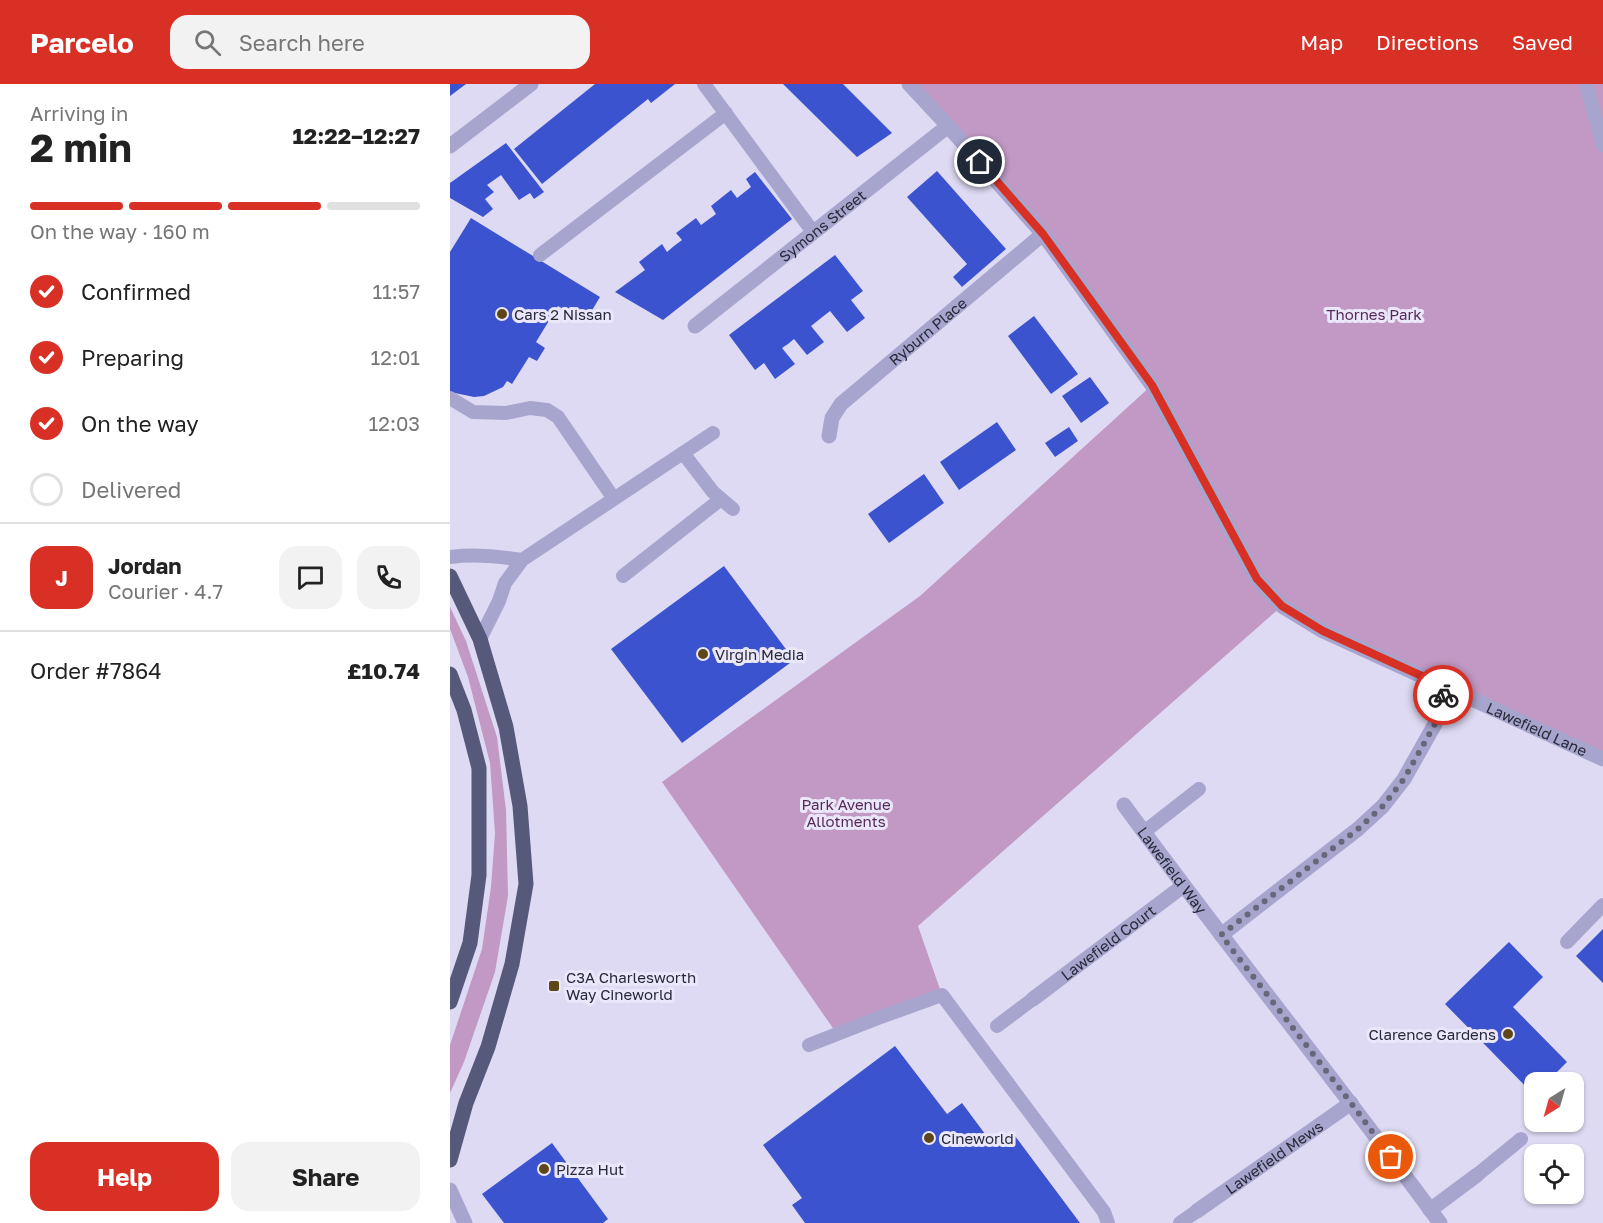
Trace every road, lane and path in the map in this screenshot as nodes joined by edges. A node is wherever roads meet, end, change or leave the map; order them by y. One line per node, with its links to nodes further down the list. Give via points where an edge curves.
1 (531, 84): 8 (street)
2 (704, 84): 5 (lane)
3 (909, 84): 6 (street, Lawefield Lane)
4 (1586, 84): 7 (lane)
5 (726, 113): 9 (lane); 11 (lane)
6 (948, 126): 9 (street, Symons Street); 10 (street, Lawefield Lane)
7 (1603, 145)
8 (450, 146)
9 (813, 232): 12 (street, Symons Street)
10 (1043, 234): 15 (street, Ryburn Place, via 841,404 832,418); 26 (street, Lawefield Lane, via 1152,385 1257,579 1282,606 1323,631)
11 (540, 255)
12 (695, 326)
13 (450, 398): 17 (lane, via 473,412 547,410 558,417)
14 (713, 433): 16 (lane)
15 (829, 436)
16 (683, 453): 17 (lane); 18 (lane)
17 (614, 499): 21 (lane)
18 (721, 499): 19 (lane); 23 (lane)
19 (733, 509)
20 (450, 557): 21 (lane)
21 (522, 560): 24 (lane, via 505,583)
22 (450, 576): 24 (main road)
23 (623, 576)
24 (480, 639): 41 (main road, via 506,727 520,806 526,884 512,964)
25 (450, 674): 36 (main road, via 479,768 479,875 470,943)
26 (1446, 687): 27 (street, Lawefield Lane); 33 (street, via 1435,724 1404,779 1383,806)
27 (1603, 759)
28 (1199, 789): 30 (lane)
29 (1124, 805): 30 (street, Lawefield Way)
30 (1144, 832): 31 (street, Lawefield Way)
31 (1183, 886): 33 (street, Lawefield Way); 35 (street, Lawefield Court)
32 (1603, 905): 34 (lane)
33 (1221, 935): 39 (street, Lawefield Way)
34 (1567, 942)
35 (1033, 999): 37 (lane)
36 (450, 1002)
37 (997, 1026)
38 (809, 1045): 47 (lane, via 942,995 1104,1212)
39 (1351, 1103): 44 (street, Lawefield Mews); 45 (street, Lawefield Way)
40 (1521, 1139): 42 (lane)
41 (450, 1160)
42 (1477, 1175): 45 (street)
43 (450, 1190): 46 (street)
44 (1197, 1210): 48 (lane)
45 (1430, 1210): 49 (street, Lawefield Way)
46 (465, 1223)
47 (1108, 1223)
48 (1180, 1223)
49 (1440, 1223)

